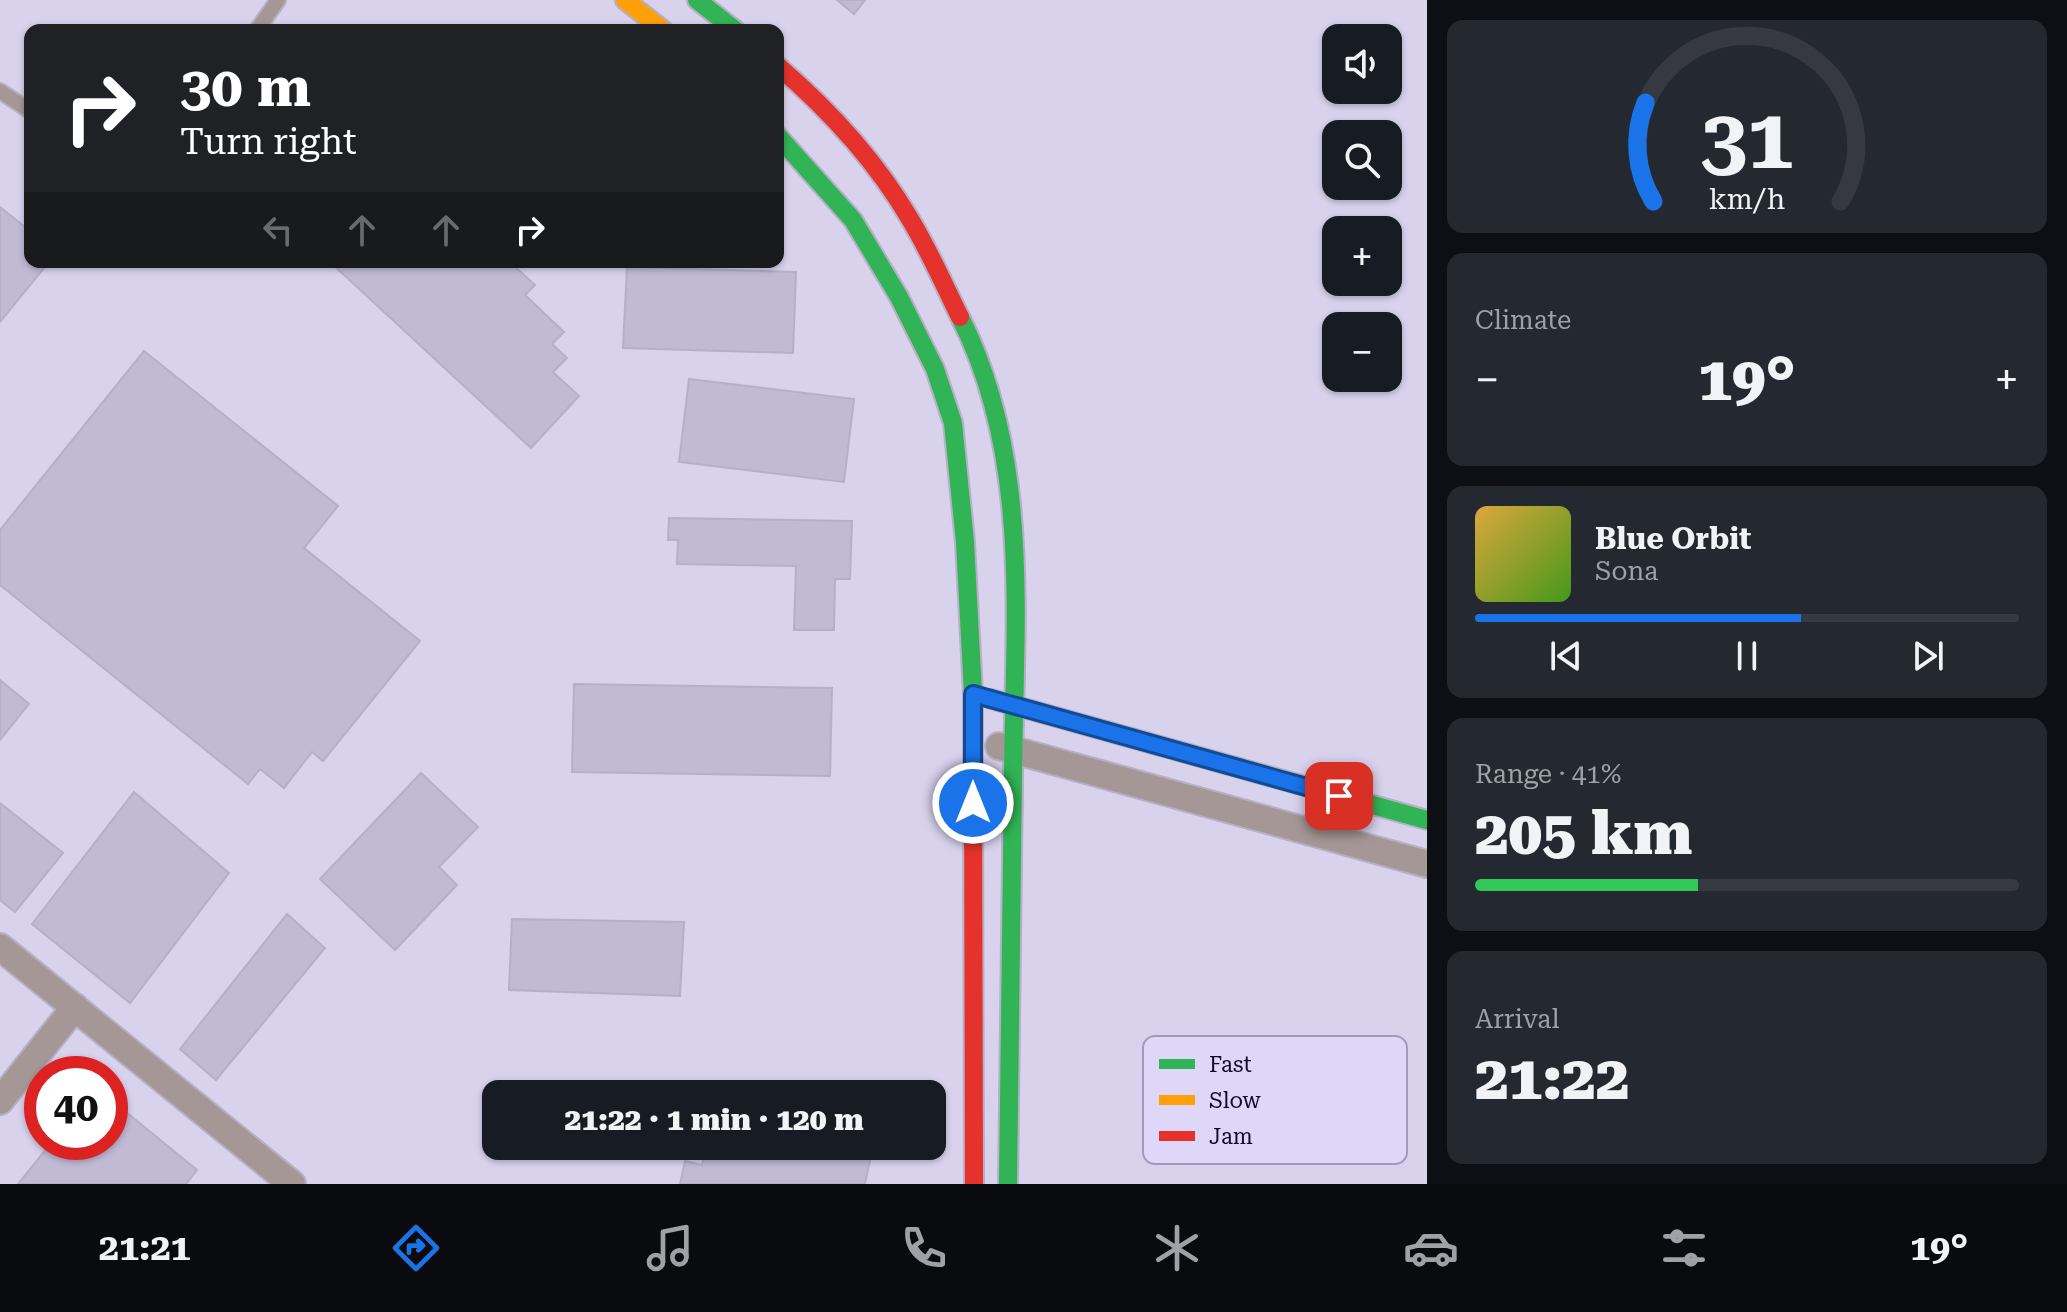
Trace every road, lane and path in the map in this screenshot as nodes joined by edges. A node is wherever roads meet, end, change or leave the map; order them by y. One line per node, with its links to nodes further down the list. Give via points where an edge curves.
1 (278, 0): 4 (lane)
2 (625, 0): 5 (street)
3 (697, 0): 6 (street)
4 (261, 24)
5 (655, 24)
6 (727, 24)
7 (784, 71): 12 (street, via 887,184 975,346 1002,438 1013,505)
8 (0, 91): 9 (lane)
9 (24, 107)
10 (784, 142): 11 (street, via 853,220 935,369 953,423 958,460)
11 (973, 694): 12 (street); 13 (street)
12 (1015, 705): 14 (street); 15 (street)
13 (973, 739): 14 (street); 21 (street)
14 (1013, 749): 16 (street); 22 (street)
15 (1427, 820)
16 (1427, 864)
17 (0, 947): 18 (street)
18 (75, 1007): 19 (street); 20 (street)
19 (0, 1101)
20 (292, 1184)
21 (974, 1184)
22 (1008, 1184)

